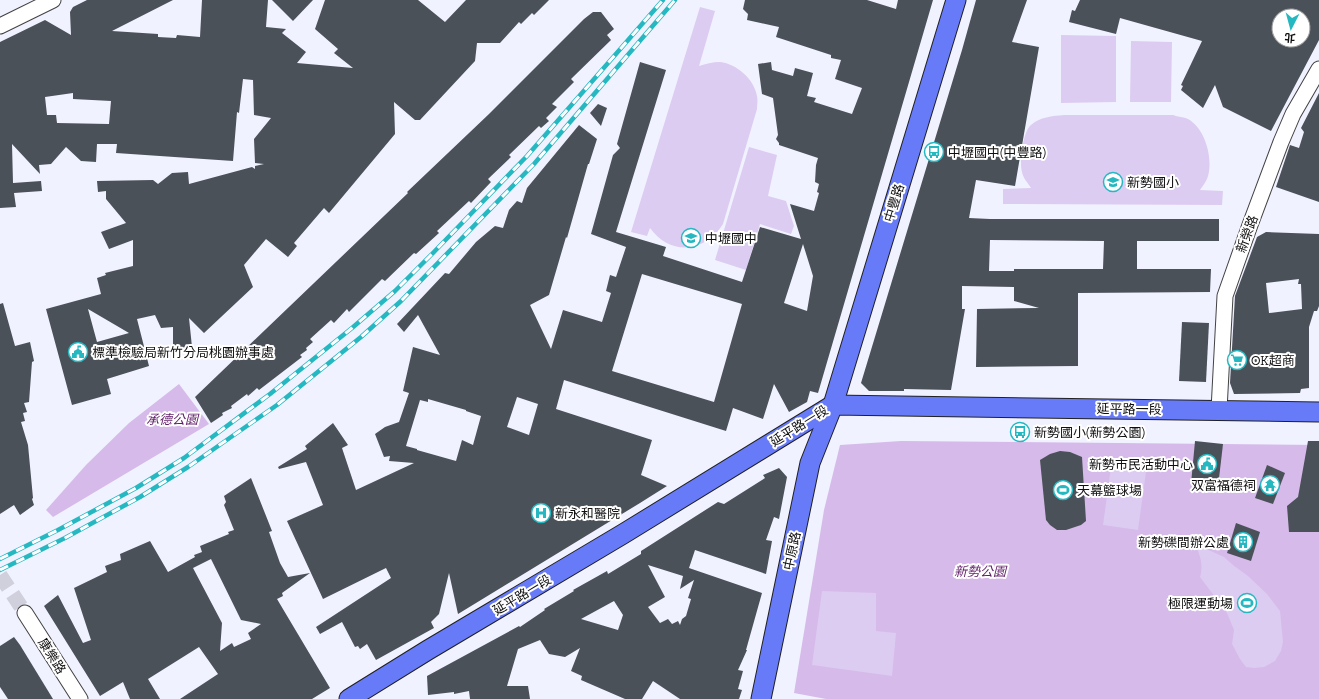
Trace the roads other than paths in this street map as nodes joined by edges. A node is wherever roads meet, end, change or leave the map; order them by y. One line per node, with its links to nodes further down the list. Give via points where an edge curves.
1 (53, 0): 3 (street)
2 (956, 0): 5 (main road, 中豐路)
3 (0, 26)
4 (1319, 68): 6 (street, 新榮路, via 1293,114 1283,138 1225,296)
5 (833, 405): 6 (main road, 延平路一段); 10 (main road, 延平路一段); 11 (main road, 中原路, via 810,463)
6 (1219, 410): 7 (main road, 延平路一段)
7 (1319, 412)
8 (25, 613): 9 (street, 康樂路)
9 (80, 699)
10 (349, 699)
11 (761, 699)

